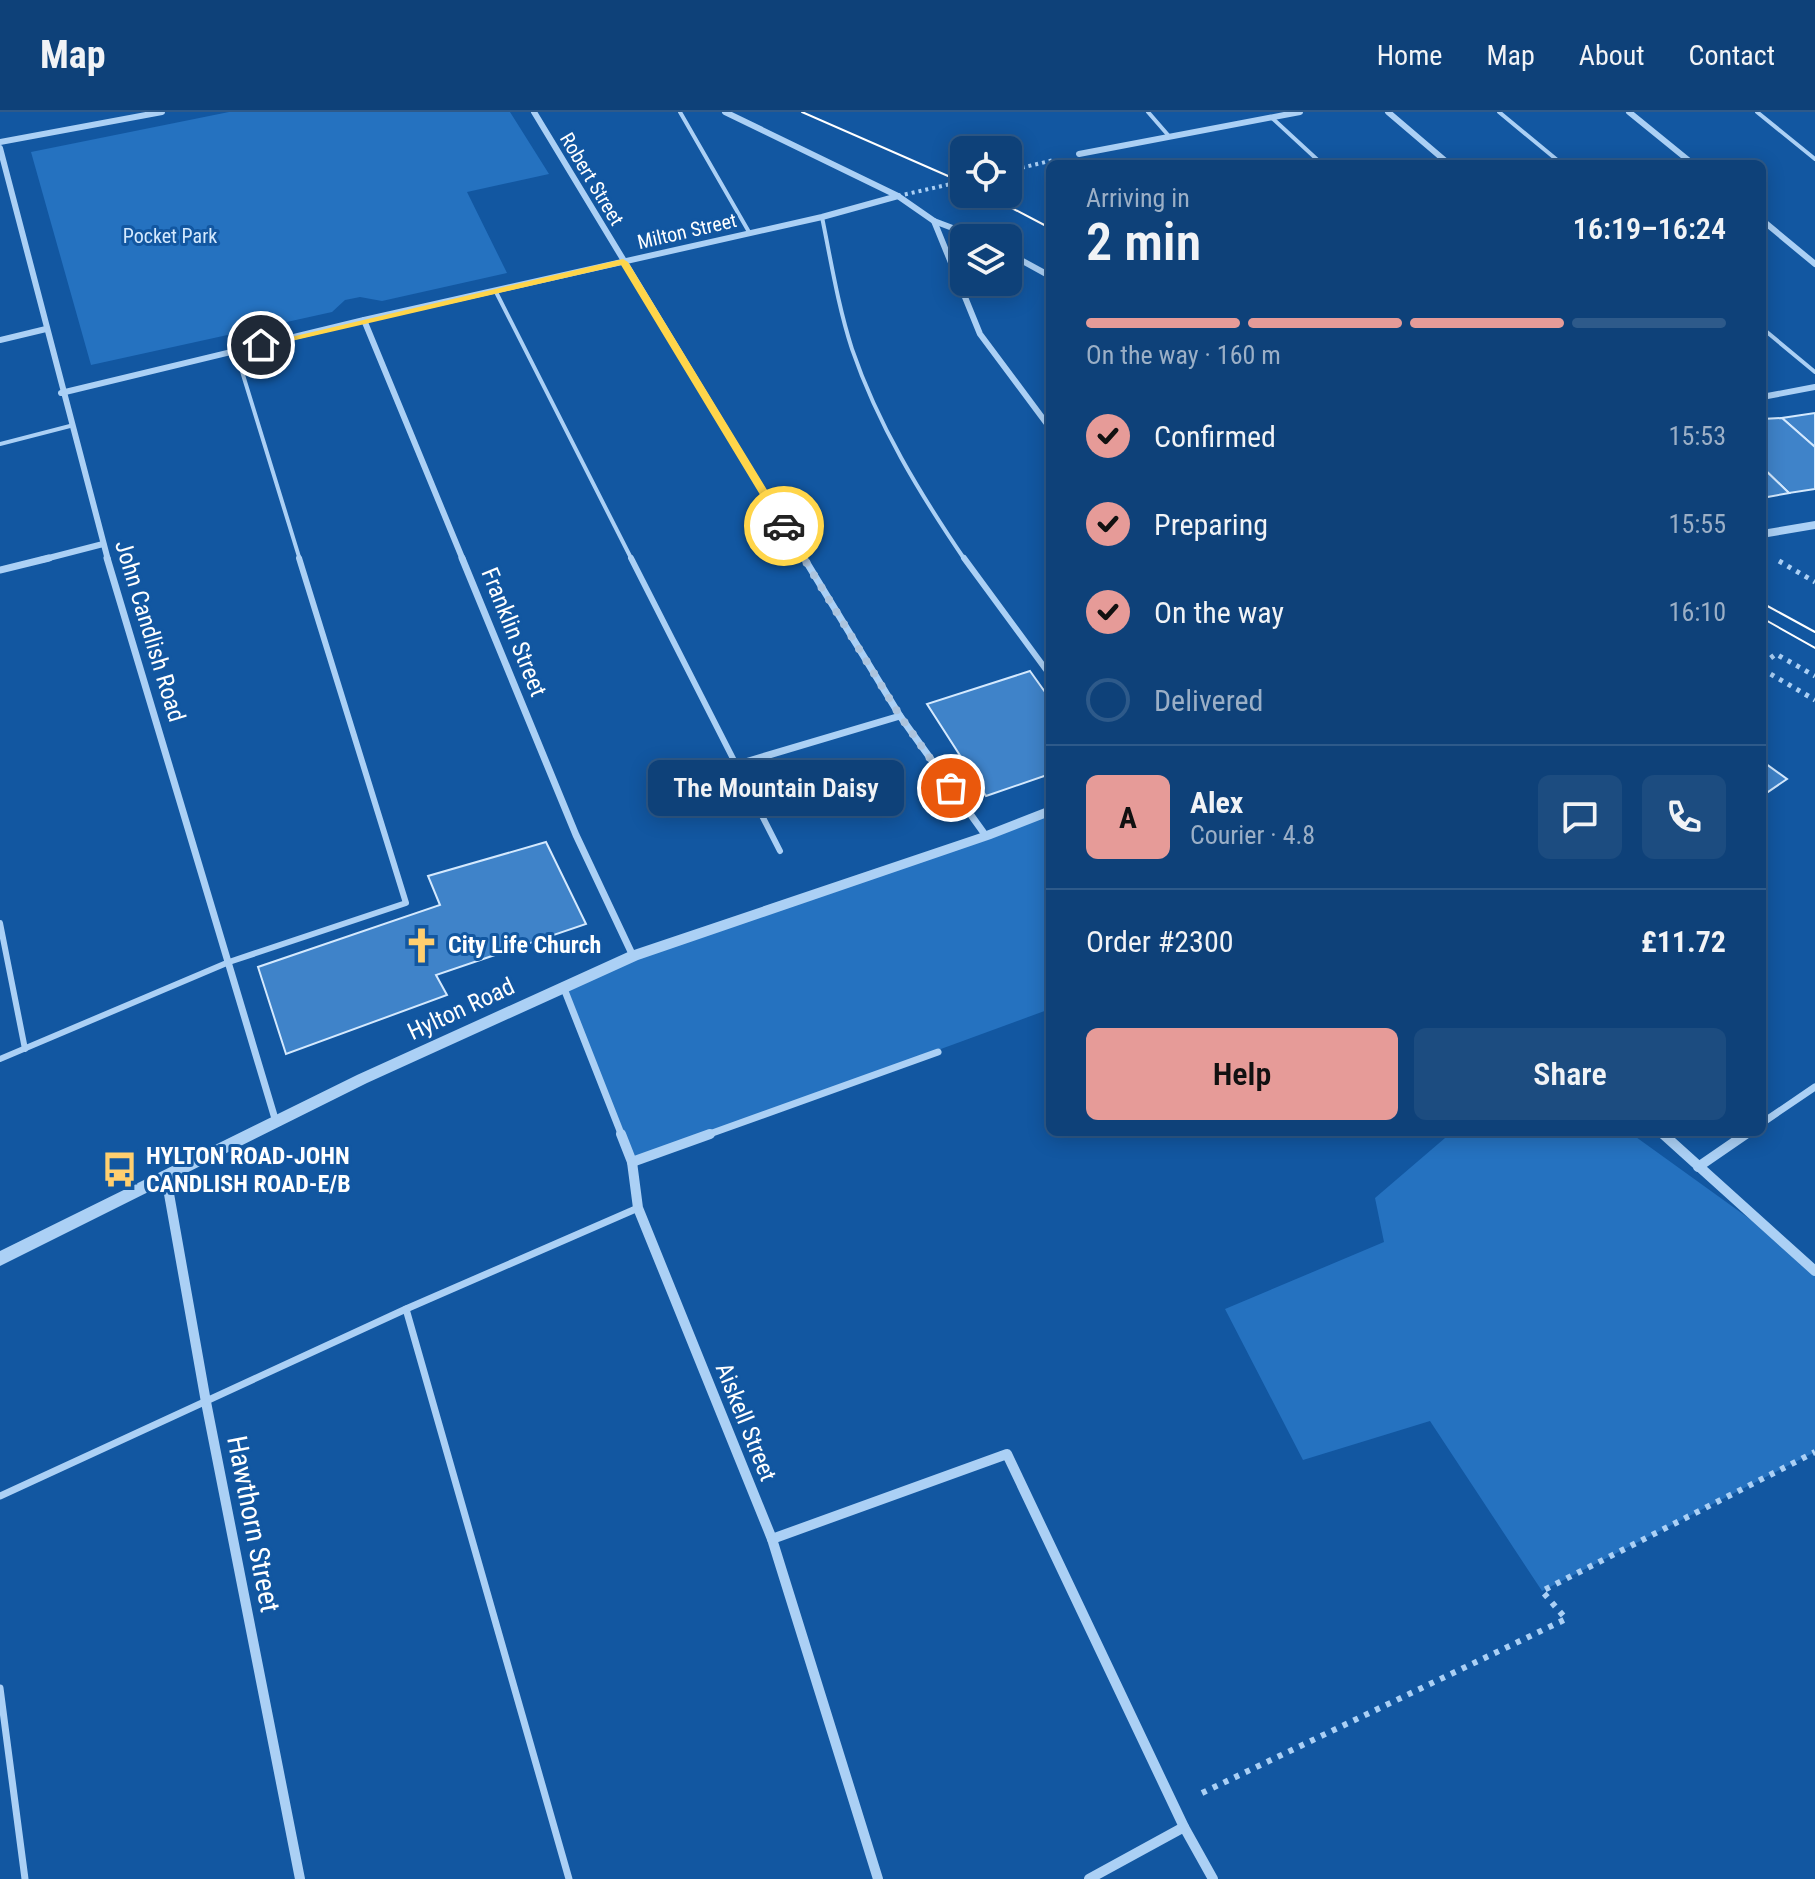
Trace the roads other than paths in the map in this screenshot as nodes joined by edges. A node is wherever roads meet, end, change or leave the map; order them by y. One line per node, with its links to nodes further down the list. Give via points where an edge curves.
1 (162, 112): 13 (street)
2 (534, 112): 28 (street, Robert Street)
3 (680, 112): 26 (lane)
4 (725, 112): 21 (street)
5 (1148, 112): 12 (lane)
6 (1300, 112): 11 (street)
7 (1388, 112): 18 (street)
8 (1499, 112): 19 (lane)
9 (1629, 112): 20 (street)
10 (1757, 112): 16 (lane)
11 (1271, 117): 12 (street); 17 (lane)
12 (1168, 135): 15 (street)
13 (0, 142)
14 (0, 148): 33 (street, John Candlish Road)
15 (1079, 154)
16 (1815, 159)
17 (1318, 160)
18 (1444, 160)
19 (1557, 160)
20 (1688, 160)
21 (898, 196): 22 (street, Milton Street); 23 (street)
22 (822, 217): 26 (street, Milton Street); 48 (lane, via 844,321 875,408 967,565)
23 (934, 221): 25 (street); 41 (street, via 980,334)
24 (1766, 223): 29 (street)
25 (950, 227)
26 (749, 232): 28 (street, Milton Street)
27 (1022, 261): 30 (street)
28 (623, 262): 31 (street, Milton Street); 49 (street, Robert Street)
29 (1815, 264)
30 (1046, 274)
31 (495, 290): 32 (street, Milton Street); 50 (lane)
32 (364, 320): 36 (street, Milton Street); 55 (street, Franklin Street, via 576,835)
33 (46, 329): 35 (street); 39 (street, John Candlish Road)
34 (1766, 331): 37 (lane)
35 (0, 340)
36 (236, 352): 39 (street, Milton Street); 56 (lane, via 406,903)
37 (1815, 372)
38 (1815, 387): 40 (street)
39 (61, 393): 42 (street, John Candlish Road)
40 (1766, 396)
41 (1046, 423)
42 (70, 426): 43 (lane); 46 (street, John Candlish Road)
43 (0, 444)
44 (1815, 525): 45 (street)
45 (1766, 533)
46 (103, 544): 47 (street); 56 (street, John Candlish Road)
47 (0, 570)
48 (1046, 670)
49 (900, 716): 50 (street); 52 (street, Robert Street)
50 (735, 765): 53 (lane)
51 (1046, 813): 52 (street, Hylton Road)
52 (986, 836): 55 (street, Hylton Road)
53 (780, 851)
54 (0, 923): 58 (lane)
55 (633, 956): 57 (street, Hylton Road)
56 (229, 962): 58 (lane); 63 (street, John Candlish Road)
57 (563, 986): 63 (street, Hylton Road); 66 (street, Aiskell Street)
58 (25, 1049): 60 (lane)
59 (938, 1052): 66 (street)
60 (0, 1059)
61 (1815, 1087): 62 (street)
62 (1766, 1120)
63 (276, 1122): 68 (street, Hylton Road)
64 (1665, 1136): 67 (street)
65 (1743, 1136): 67 (street)
66 (632, 1162): 69 (street, Aiskell Street)
67 (1698, 1167): 71 (street)
68 (166, 1177): 70 (street, Hylton Road); 73 (street, Hawthorn Street)
69 (638, 1208): 72 (lane); 75 (street, Aiskell Street)
70 (0, 1259)
71 (1815, 1271)
72 (406, 1309): 73 (lane); 80 (lane)
73 (206, 1402): 74 (lane); 79 (street, Hawthorn Street)
74 (0, 1496)
75 (772, 1539): 77 (street, via 1007,1454); 81 (street, Aiskell Street)
76 (0, 1688): 78 (lane)
77 (1184, 1827): 82 (street); 83 (street)
78 (25, 1879)
79 (300, 1879)
80 (569, 1879)
81 (878, 1879)
82 (1089, 1879)
83 (1213, 1879)

